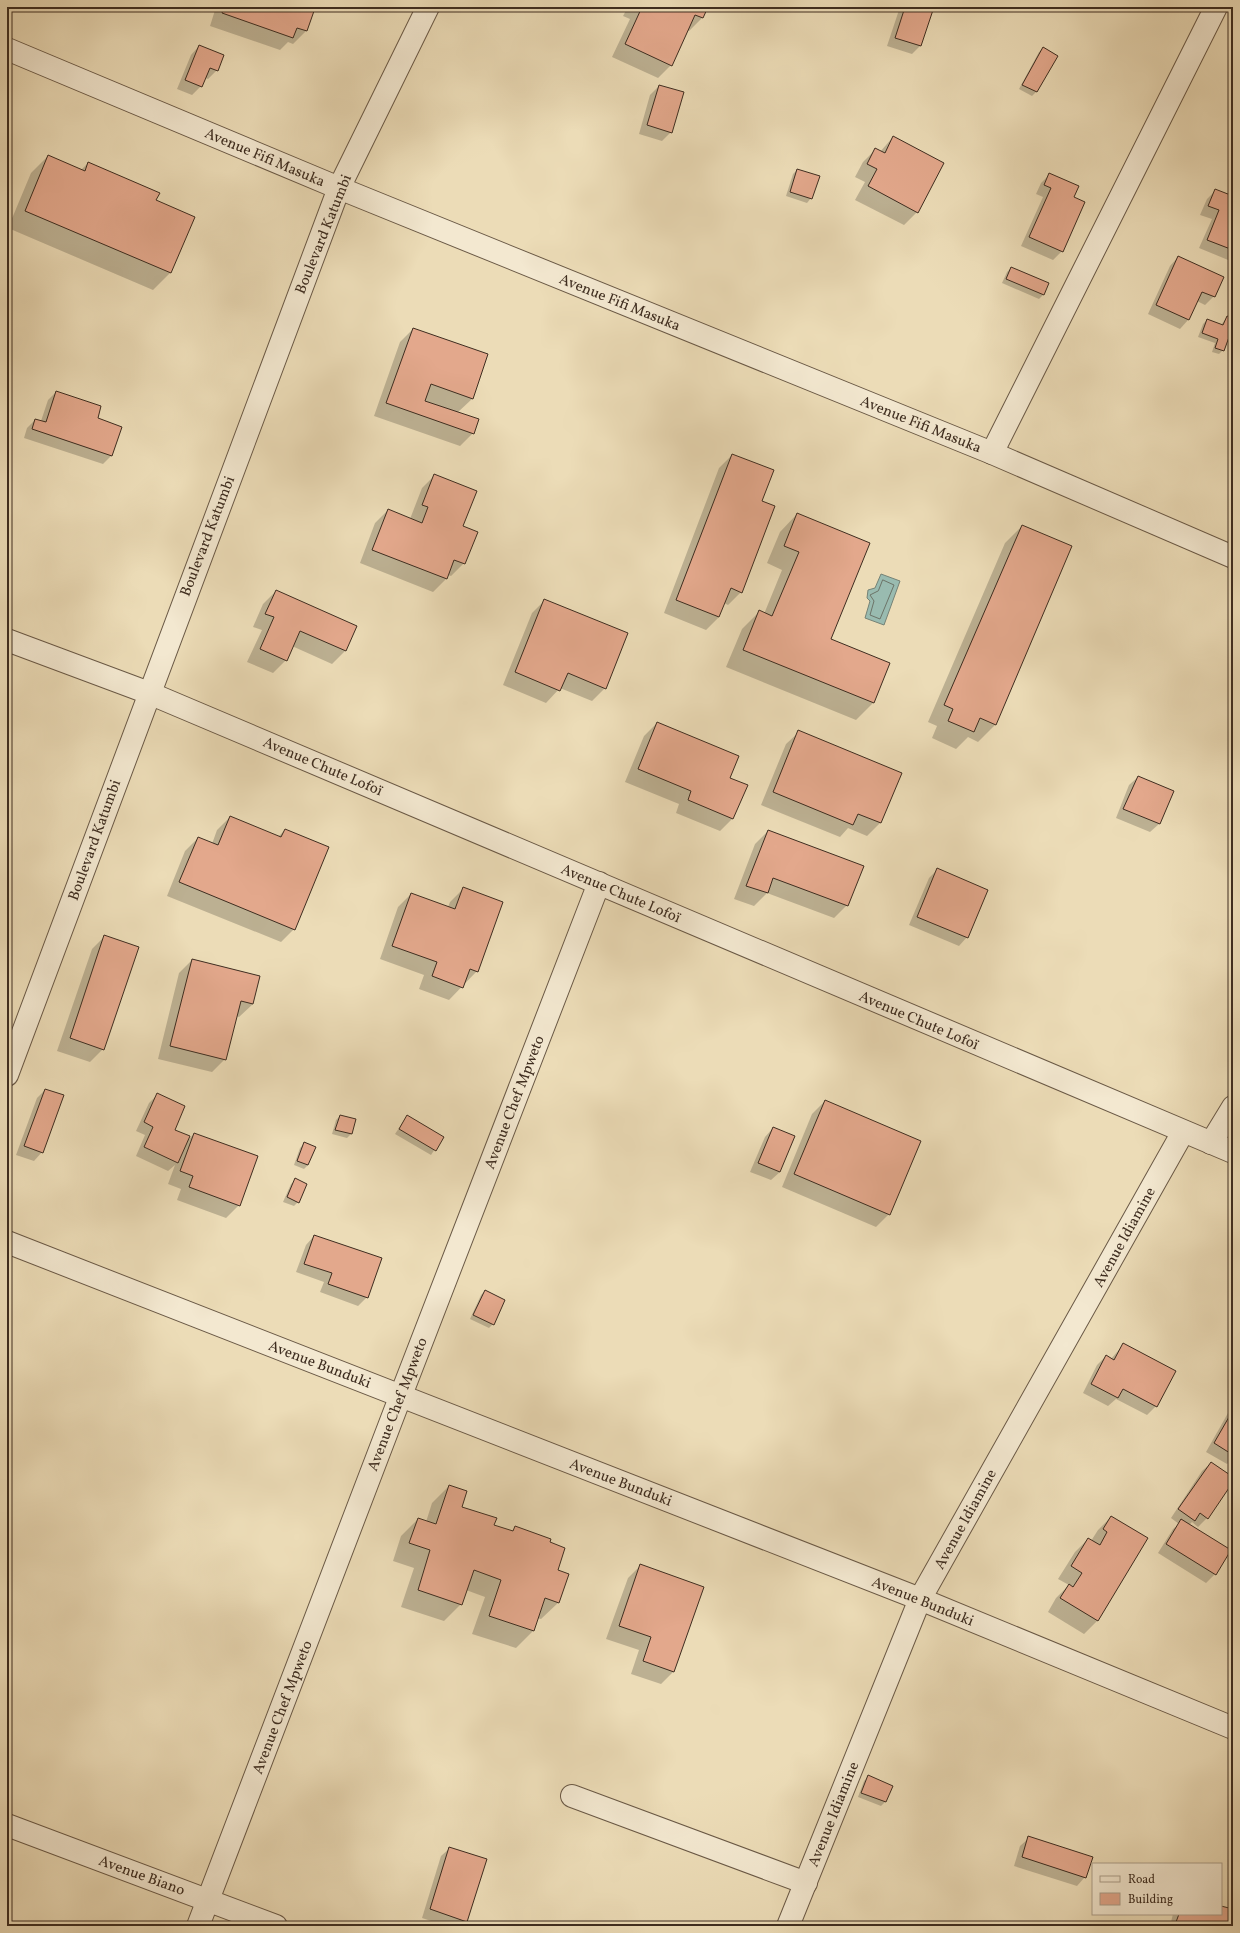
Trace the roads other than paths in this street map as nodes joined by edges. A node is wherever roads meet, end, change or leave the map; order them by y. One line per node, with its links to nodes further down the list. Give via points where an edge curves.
1 (428, 7): 4 (street, Boulevard Katumbi)
2 (1216, 7): 5 (street)
3 (7, 50): 4 (street, Avenue Fifi Masuka)
4 (338, 188): 5 (street, Avenue Fifi Masuka); 8 (street, Boulevard Katumbi)
5 (992, 453): 6 (street, Avenue Fifi Masuka)
6 (1233, 557)
7 (7, 640): 8 (street, Avenue Chute Lofoï)
8 (149, 692): 9 (street, Avenue Chute Lofoï); 10 (street, Boulevard Katumbi)
9 (599, 883): 12 (street, Avenue Chute Lofoï); 16 (street, Avenue Chef Mpweto)
10 (7, 1075)
11 (1233, 1107): 13 (street)
12 (1183, 1132): 13 (street, Avenue Chute Lofoï); 17 (street, Avenue Idiamine)
13 (1211, 1143): 14 (street, Avenue Chute Lofoï)
14 (1233, 1152)
15 (7, 1242): 16 (street, Avenue Bunduki)
16 (401, 1395): 17 (street, Avenue Bunduki); 22 (street, Avenue Chef Mpweto)
17 (920, 1599): 18 (street, Avenue Bunduki); 21 (street, Avenue Idiamine)
18 (1233, 1728)
19 (572, 1796): 21 (street)
20 (7, 1825): 22 (street, Avenue Biano)
21 (806, 1883): 25 (street, Avenue Idiamine)
22 (208, 1900): 23 (street, Avenue Chef Mpweto); 24 (street, Avenue Biano)
23 (198, 1926)
24 (276, 1926)
25 (788, 1926)

